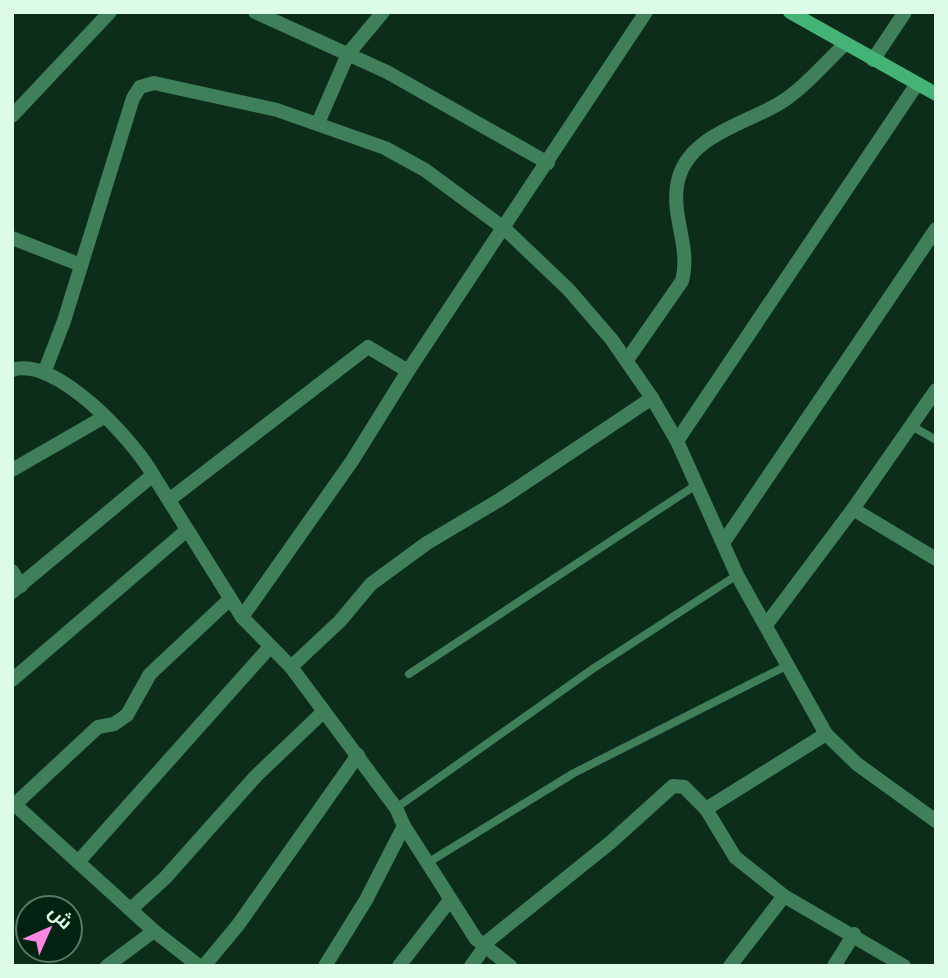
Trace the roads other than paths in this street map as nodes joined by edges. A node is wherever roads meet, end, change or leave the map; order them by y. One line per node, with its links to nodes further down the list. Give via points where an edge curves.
1 (110, 12): 12 (street)
2 (383, 12): 8 (street)
3 (646, 12): 14 (street)
4 (790, 12): 7 (street)
5 (905, 12): 9 (street)
6 (266, 14): 8 (street)
7 (844, 45): 9 (street); 19 (street, via 781,102 712,137 692,153 676,188 686,267 682,281)
8 (348, 54): 13 (street); 14 (street)
9 (873, 60): 10 (street)
10 (918, 84): 11 (street); 28 (street)
11 (936, 94)
12 (12, 116)
13 (318, 123): 15 (street, via 385,148 425,170); 18 (street, via 184,88 154,83 140,87 114,152)
14 (548, 163): 15 (street)
15 (505, 229): 19 (street, via 569,290); 21 (street)
16 (936, 229): 35 (street)
17 (12, 238): 18 (street)
18 (81, 265): 22 (street)
19 (627, 360): 24 (street)
20 (12, 370): 22 (street, via 31,368)
21 (408, 371): 32 (street, via 368,347); 41 (street, via 352,461)
22 (44, 373): 25 (street, via 92,402)
23 (936, 390): 26 (street)
24 (652, 398): 28 (street); 45 (street, via 371,584)
25 (104, 417): 29 (street); 30 (street)
26 (912, 426): 27 (lane); 33 (street)
27 (936, 440)
28 (677, 441): 31 (street)
29 (12, 470)
30 (153, 475): 32 (street); 39 (street)
31 (696, 485): 35 (street); 46 (lane)
32 (169, 500): 34 (street)
33 (853, 509): 36 (street); 42 (street)
34 (187, 530): 40 (street); 47 (street)
35 (723, 543): 38 (street)
36 (935, 558)
37 (12, 571): 39 (street)
38 (737, 575): 42 (street); 52 (lane, via 594,668)
39 (17, 589)
40 (230, 598): 41 (street); 51 (street, via 150,674 127,715 98,727)
41 (242, 617): 43 (street)
42 (766, 625): 44 (street)
43 (269, 648): 45 (street); 56 (street)
44 (786, 666): 49 (street); 57 (lane, via 574,773)
45 (291, 667): 48 (street)
46 (409, 674)
47 (12, 680)
48 (323, 712): 50 (street); 60 (street)
49 (826, 734): 53 (street); 54 (street, via 857,764)
50 (358, 755): 52 (street); 66 (street)
51 (13, 804): 56 (street)
52 (397, 808): 55 (street)
53 (706, 808): 58 (street, via 735,857); 63 (street, via 684,787 673,786)
54 (936, 821)
55 (404, 826): 57 (street); 67 (street)
56 (78, 862): 60 (street)
57 (429, 862): 59 (street)
58 (784, 896): 62 (street); 71 (street)
59 (450, 900): 63 (street); 68 (street)
60 (131, 909): 61 (street)
61 (154, 931): 64 (street); 65 (street)
62 (854, 934): 72 (street); 73 (street)
63 (483, 947): 69 (street); 70 (street)
64 (107, 966)
65 (199, 966)
66 (204, 966)
67 (325, 966)
68 (399, 966)
69 (471, 966)
70 (510, 966)
71 (730, 966)
72 (834, 966)
73 (904, 966)

